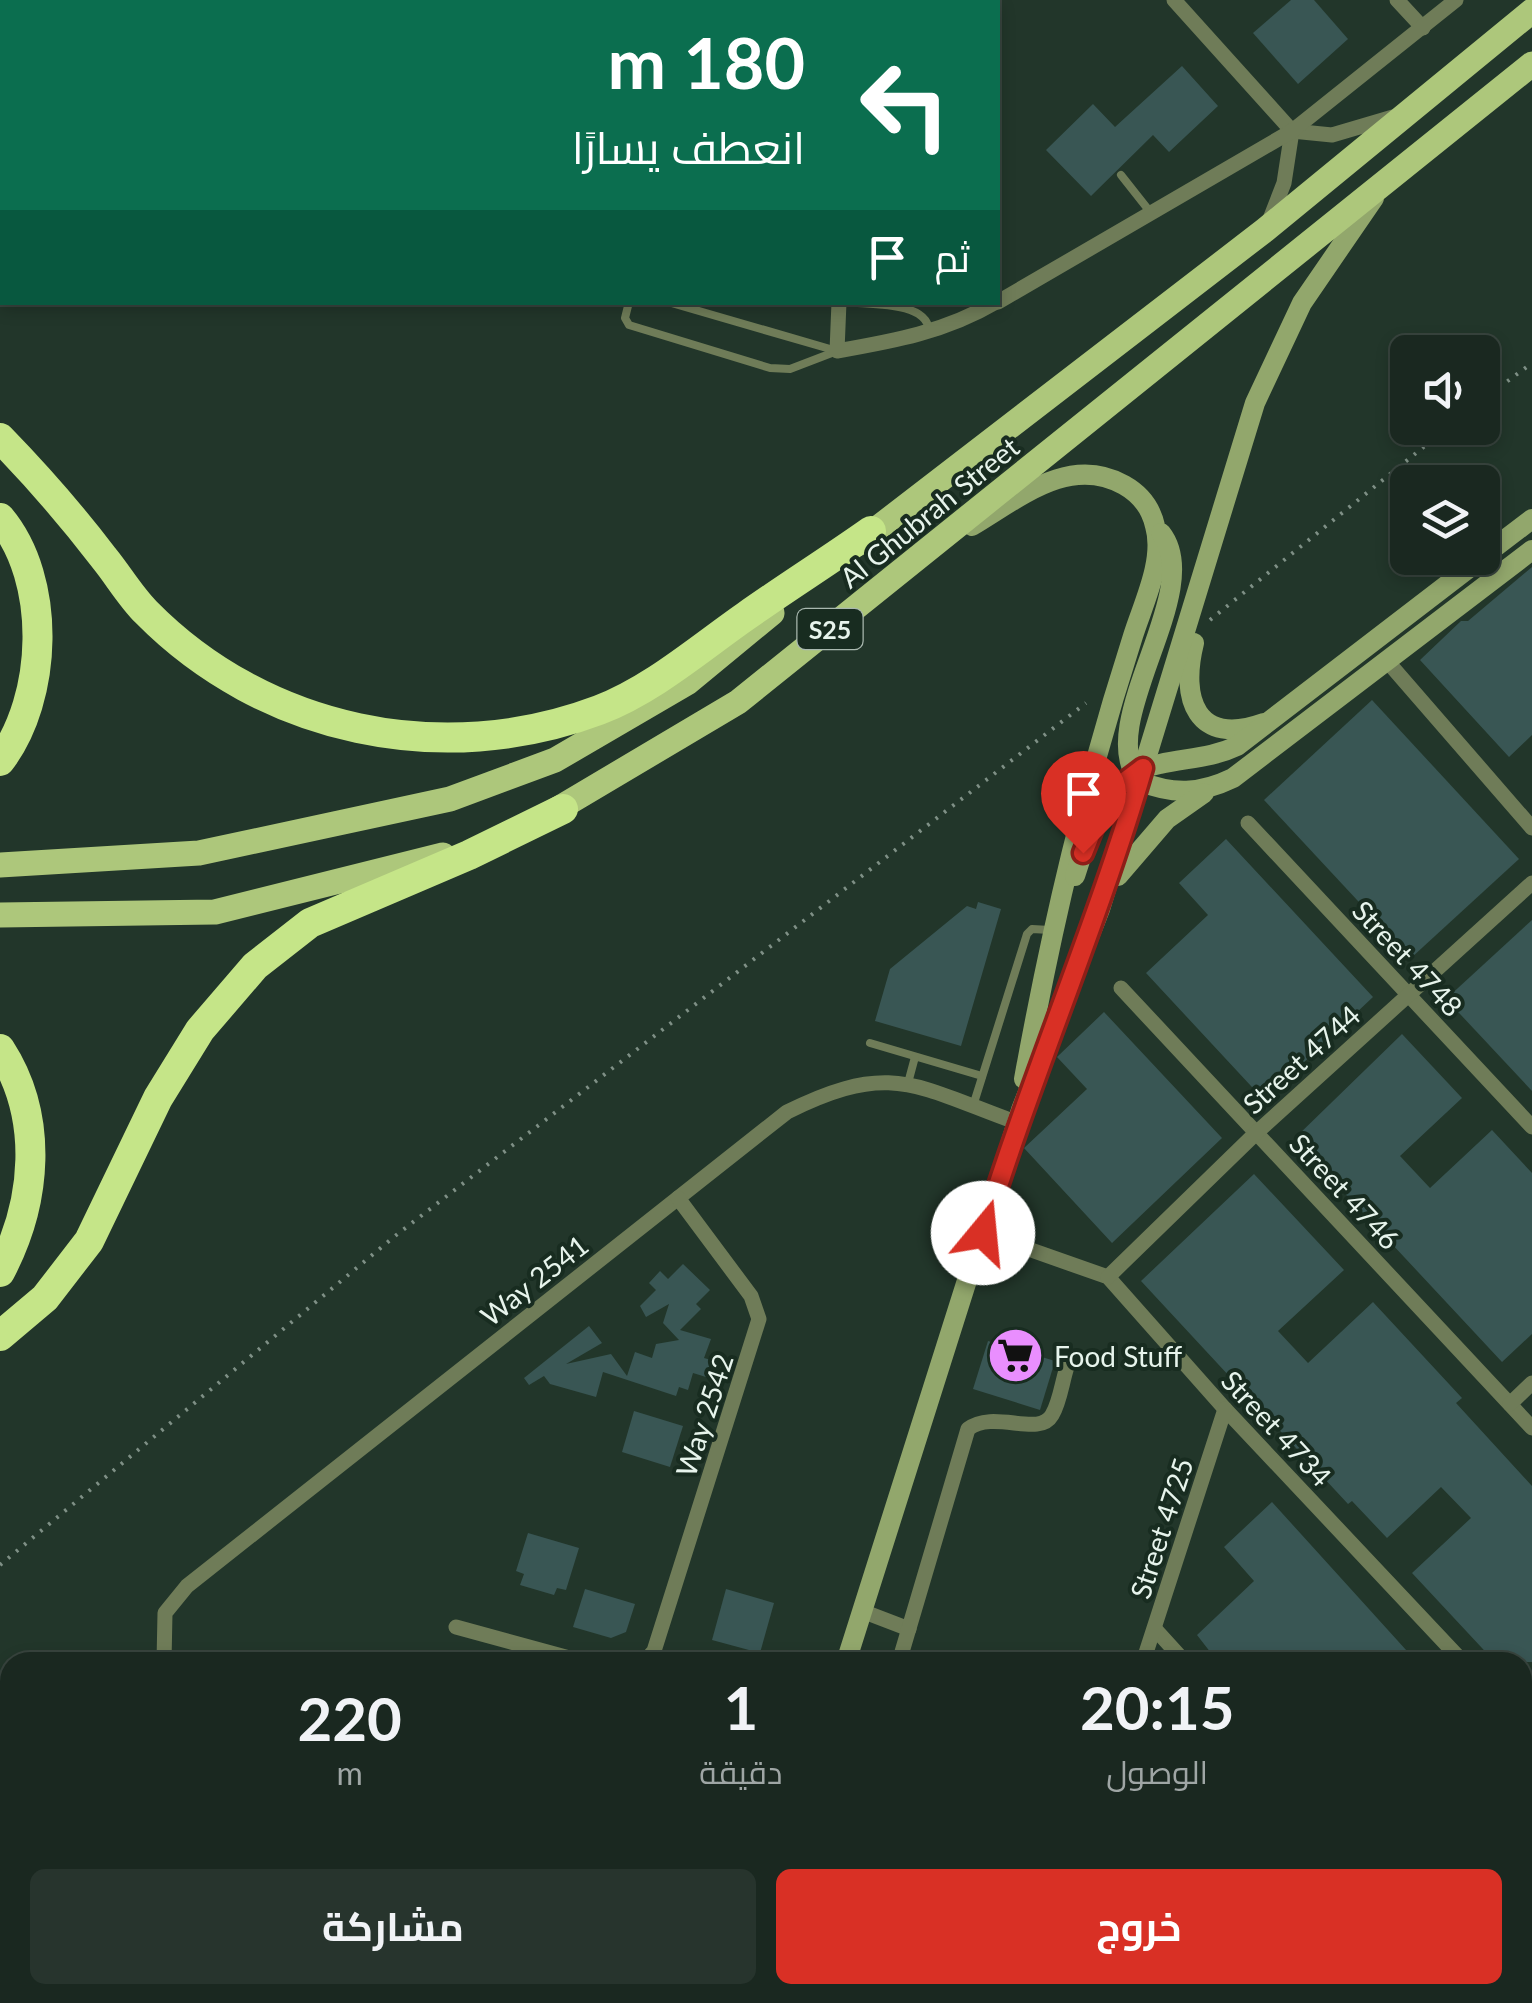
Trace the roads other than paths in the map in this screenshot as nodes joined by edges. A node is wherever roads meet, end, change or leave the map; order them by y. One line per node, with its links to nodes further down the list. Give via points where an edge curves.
1 (1174, 0): 8 (street)
2 (1398, 0): 5 (street)
3 (1456, 0): 5 (street)
4 (1532, 12): 7 (main road, Al Ghubrah Street / S25)
5 (1423, 28): 8 (street)
6 (1532, 64): 10 (main road, Al Ghubrah Street / S25)
7 (1407, 111): 8 (street, via 1352,132); 12 (main road, Al Ghubrah Street / S25)
8 (1292, 131): 11 (street); 12 (street, via 1284,183)
9 (1121, 175): 11 (lane)
10 (1383, 186): 24 (street, via 1283,336); 30 (main road, Al Ghubrah Street / S25)
11 (1151, 213): 13 (street)
12 (1265, 230): 28 (main road, Al Ghubrah Street / S25)
13 (1000, 300)
14 (629, 305): 22 (lane, via 629,324 770,368 790,369)
15 (678, 305): 22 (lane)
16 (843, 305): 22 (street)
17 (868, 305): 21 (lane, via 918,311)
18 (963, 305): 20 (lane)
19 (992, 305): 20 (street)
20 (961, 322): 21 (street)
21 (930, 333): 22 (street)
22 (837, 351)
23 (0, 438): 28 (highway, via 144,611 188,648 228,678 297,712 390,736 442,741 514,735 602,709)
24 (1232, 474): 34 (street, via 1230,510 1187,688 1204,721 1222,729 1260,725); 36 (street)
25 (0, 518): 35 (highway, via 26,567 36,609 24,712)
26 (1532, 519): 29 (street)
27 (1156, 528): 30 (street, via 1140,496 1077,473); 36 (street, via 1169,550 1170,576 1127,745); 45 (street, via 1147,594 1086,785)
28 (872, 532): 41 (main road, Al Ghubrah Street / S25, via 687,683 555,760 450,799 199,853)
29 (1500, 543)
30 (932, 548): 38 (main road, Al Ghubrah Street / S25, via 738,702)
31 (1532, 550): 33 (street)
32 (1459, 575): 34 (street)
33 (1387, 661): 37 (street); 40 (street)
34 (1278, 715): 36 (street, via 1224,752)
35 (0, 762)
36 (1138, 774): 37 (street, via 1178,792); 43 (street); 48 (street, via 1106,796 1091,828)
37 (1214, 787): 43 (street, via 1147,838)
38 (563, 809): 44 (main road, Al Ghubrah Street / S25, via 436,858 216,912); 62 (highway, via 310,922 255,966 200,1030 158,1098 89,1241 45,1298)
39 (1248, 823): 47 (street, Street 4748)
40 (1532, 828)
41 (0, 865)
42 (1532, 883): 47 (street, Street 4744)
43 (1100, 909): 55 (street)
44 (0, 915)
45 (1050, 930): 48 (street); 52 (lane, via 1027,934)
46 (1121, 988): 57 (street, Street 4746)
47 (1408, 996): 56 (street, Street 4748); 57 (street, Street 4744)
48 (1036, 1023): 55 (street)
49 (870, 1043): 51 (lane)
50 (0, 1048): 60 (highway, via 19,1078 32,1134 27,1203)
51 (915, 1057): 52 (lane); 53 (lane)
52 (982, 1076): 54 (lane)
53 (908, 1083): 54 (street, Way 2541); 58 (street, Way 2541, via 859,1082 788,1112)
54 (972, 1106): 55 (street, Way 2541)
55 (1019, 1117): 59 (street)
56 (1532, 1127)
57 (1256, 1133): 61 (street, Street 4744); 65 (street, Street 4746)
58 (678, 1198): 72 (street, Way 2541, via 186,1586 165,1613); 74 (street, Way 2542, via 752,1296 759,1319)
59 (983, 1233): 61 (street, Street 4734); 68 (street)
60 (0, 1272)
61 (1108, 1276): 66 (street, Street 4734)
62 (0, 1336)
63 (1067, 1367): 70 (street, via 1046,1422 993,1418 968,1429)
64 (1532, 1383): 65 (street)
65 (1510, 1404): 67 (street, Street 4746)
66 (1224, 1409): 71 (street, Street 4725); 79 (street, Street 4734)
67 (1532, 1428)
68 (862, 1611): 70 (street); 75 (street)
69 (456, 1627): 73 (street)
70 (909, 1629): 76 (street)
71 (1155, 1630): 77 (street, Street 4725); 78 (street)
72 (164, 1652)
73 (547, 1652)
74 (653, 1652)
75 (849, 1652)
76 (902, 1652)
77 (1147, 1652)
78 (1176, 1652)
79 (1454, 1652)

